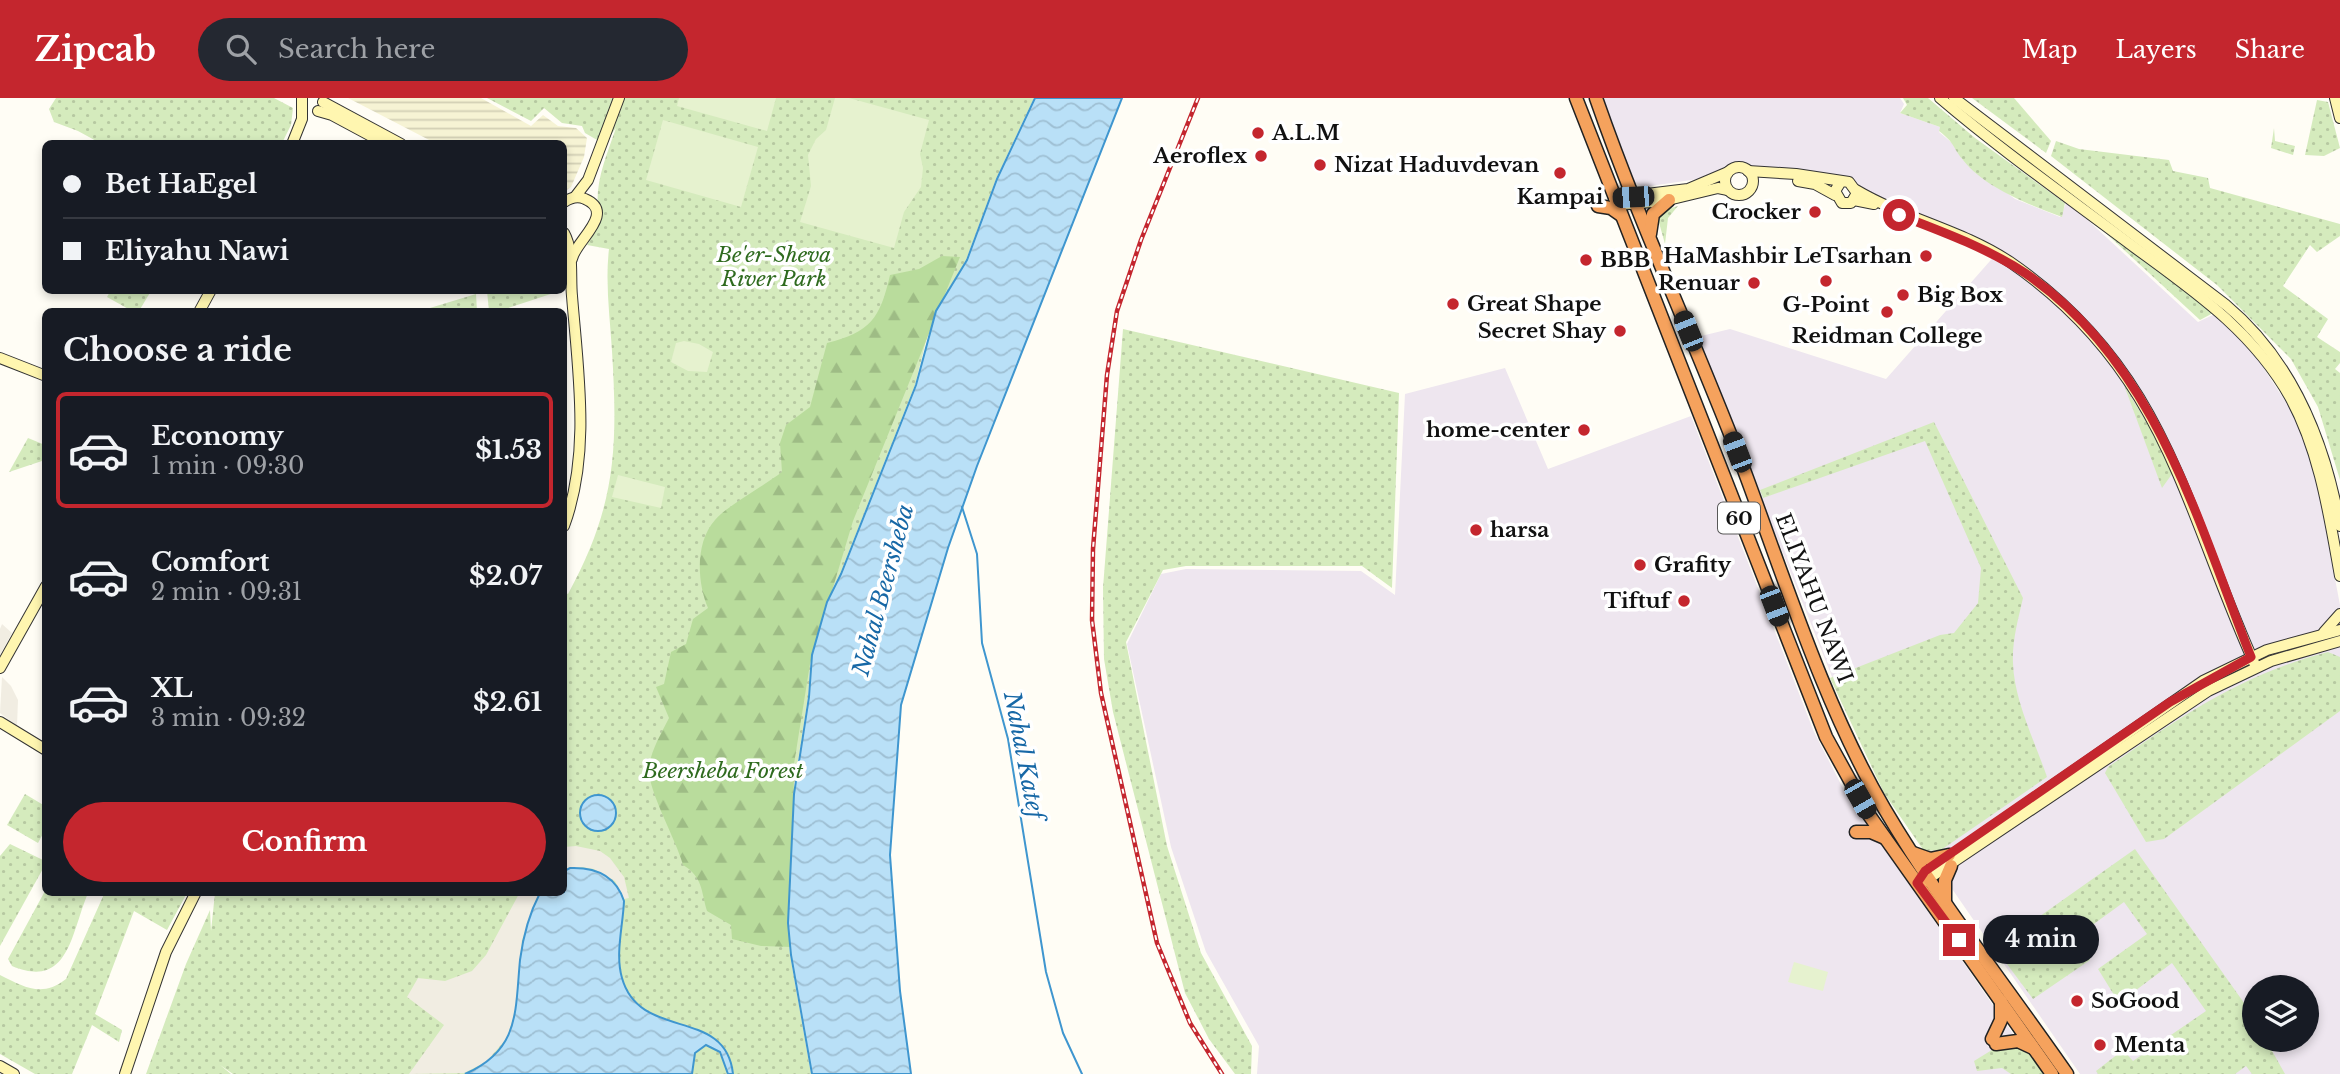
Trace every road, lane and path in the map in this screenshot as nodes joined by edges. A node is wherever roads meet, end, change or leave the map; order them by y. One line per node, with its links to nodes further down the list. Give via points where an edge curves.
1 (619, 98): 13 (street)
2 (1576, 98): 24 (highway, ELIYAHU NAWI / 60)
3 (1596, 98): 25 (highway, ELIYAHU NAWI / 60)
4 (1940, 98): 36 (street, via 2212,305 2252,342 2290,399 2308,439 2322,483)
5 (1954, 98): 35 (street, via 2226,304 2259,336 2298,394 2317,436)
6 (2337, 98): 9 (street)
7 (301, 102): 8 (street); 10 (street)
8 (320, 106): 10 (street); 11 (street); 12 (street)
9 (2339, 116)
10 (294, 139)
11 (379, 140)
12 (392, 140)
13 (592, 169): 21 (street); 26 (street)
14 (1748, 171): 15 (street, via 1736,168); 16 (street); 17 (street)
15 (1728, 172): 18 (street); 25 (street, via 1688,189)
16 (1840, 183): 19 (street); 20 (street, via 1849,182)
17 (1753, 184): 18 (street, via 1741,195); 19 (street, via 1795,180)
18 (1728, 190): 22 (street, via 1712,189)
19 (1835, 195): 20 (street, via 1842,204)
20 (1855, 195): 41 (street, via 2024,272 2092,332 2136,391 2178,471)
21 (575, 197): 23 (street); 26 (street)
22 (1668, 200): 25 (street); 29 (highway, via 1653,214)
23 (567, 201)
24 (1615, 201): 24 (highway, via 1598,203 1611,208); 25 (street); 53 (highway, ELIYAHU NAWI / 60, via 1821,725)
25 (1634, 201): 29 (highway, ELIYAHU NAWI / 60)
26 (592, 204): 28 (street, via 596,220)
27 (567, 234): 28 (street)
28 (586, 235): 31 (street, via 575,248)
29 (1651, 241): 54 (highway, ELIYAHU NAWI / 60, via 1843,727)
30 (567, 249): 31 (street)
31 (571, 270): 34 (street, via 580,443)
32 (0, 358): 33 (street)
33 (42, 374)
34 (567, 515)
35 (2340, 526)
36 (2340, 576)
37 (42, 593): 47 (street)
38 (2340, 614): 40 (street)
39 (2340, 630): 40 (street)
40 (2322, 634): 44 (street)
41 (2242, 635): 44 (street); 46 (street)
42 (2340, 641): 43 (street)
43 (2321, 646): 45 (street); 46 (street)
44 (2272, 649): 46 (street)
45 (2340, 650)
46 (2253, 662): 55 (street, via 2170,702)
47 (0, 668)
48 (0, 722): 50 (street)
49 (0, 729): 51 (street)
50 (42, 748)
51 (42, 755)
52 (1856, 832): 53 (highway, via 1871,832)
53 (1888, 840): 56 (highway, ELIYAHU NAWI / 60)
54 (1913, 852): 55 (highway); 56 (highway, ELIYAHU NAWI / 60)
55 (1950, 860): 56 (street); 58 (highway)
56 (1924, 878): 58 (highway, ELIYAHU NAWI / 60); 59 (highway, ELIYAHU NAWI / 60)
57 (194, 896): 63 (street, via 163,960)
58 (1945, 900): 65 (highway, ELIYAHU NAWI / 60)
59 (2000, 998): 60 (highway, ELIYAHU NAWI / 60); 60 (highway, via 2001,1020 1994,1042 2018,1041)
60 (2036, 1050): 64 (highway, ELIYAHU NAWI / 60)
61 (0, 1066): 62 (street)
62 (14, 1074)
63 (125, 1074)
64 (2052, 1074)
65 (2067, 1074)

